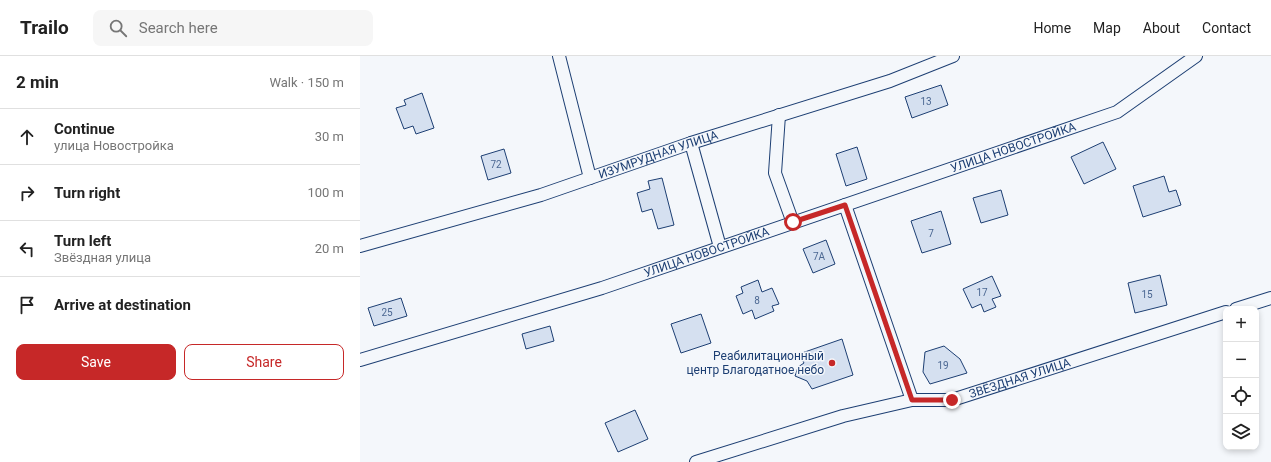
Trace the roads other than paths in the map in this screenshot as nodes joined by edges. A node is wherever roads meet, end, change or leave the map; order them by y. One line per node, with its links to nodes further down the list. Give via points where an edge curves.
1 (559, 56): 6 (street)
2 (953, 56): 4 (street, ИЗУМРУДНАЯ УЛИЦА, via 890,81)
3 (1196, 56): 7 (street, УЛИЦА НОВОСТРОЙКА, via 1117,112)
4 (779, 115): 5 (street, ИЗУМРУДНАЯ УЛИЦА); 8 (street, via 775,173)
5 (691, 143): 6 (street, ИЗУМРУДНАЯ УЛИЦА); 10 (street)
6 (590, 178): 9 (street, ИЗУМРУДНАЯ УЛИЦА, via 541,195)
7 (845, 205): 8 (street, УЛИЦА НОВОСТРОЙКА); 15 (street)
8 (793, 222): 10 (street, УЛИЦА НОВОСТРОЙКА)
9 (360, 246)
10 (720, 247): 14 (street, УЛИЦА НОВОСТРОЙКА, via 602,288)
11 (1271, 298): 12 (street)
12 (1246, 306)
13 (1223, 313): 15 (street, ЗВЁЗДНАЯ УЛИЦА, via 952,400)
14 (360, 360)
15 (912, 400): 16 (street, ЗВЁЗДНАЯ УЛИЦА, via 843,416)
16 (696, 462)

